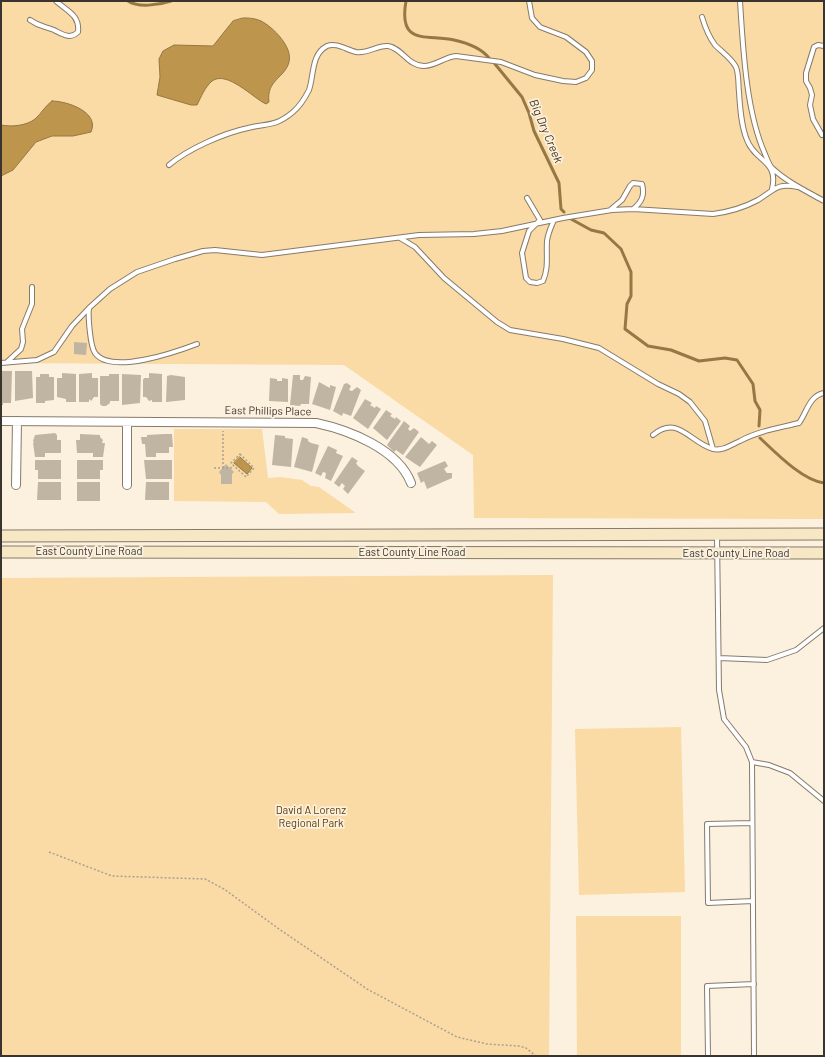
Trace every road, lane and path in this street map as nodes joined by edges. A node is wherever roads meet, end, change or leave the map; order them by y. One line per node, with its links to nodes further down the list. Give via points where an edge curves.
1 (56, 1): 5 (lane, via 77,18 78,32 74,36 42,28)
2 (529, 1): 8 (lane, via 532,18 540,26 566,37 586,52 592,61 592,70 586,78 576,82 549,78 501,62 448,56 435,64 424,66 414,64 390,46 362,53 333,45 326,46 314,63 304,100 284,119 272,125 249,127 216,140 179,157)
3 (740, 1): 9 (lane, via 755,129)
4 (702, 17): 9 (lane, via 715,44 731,59 737,69 747,141 752,150)
5 (30, 20)
6 (824, 46): 7 (lane, via 814,47 806,73 806,81 812,95 810,105 813,119)
7 (822, 135)
8 (169, 166)
9 (771, 167): 10 (lane); 11 (lane, via 774,180)
10 (798, 187): 11 (lane, via 784,184); 13 (lane)
11 (772, 189): 14 (lane, via 758,200 722,213)
12 (527, 198): 17 (lane, via 540,220)
13 (824, 200)
14 (633, 210): 15 (lane); 15 (lane, via 640,204 644,193 642,184 638,182 630,186 622,200)
15 (608, 211): 16 (lane)
16 (554, 220): 17 (lane); 17 (lane, via 548,237 546,274 543,281 537,283 526,278 522,253 529,232)
17 (538, 222): 18 (lane, via 488,232)
18 (415, 236): 19 (lane); 20 (lane)
19 (396, 238): 20 (lane, via 403,239); 22 (lane, via 262,255 214,250 190,254 137,272 110,289)
20 (415, 247): 32 (lane, via 444,278 497,322 518,331 563,338 599,348 679,394 690,402 705,421)
21 (32, 287): 25 (lane, via 32,304 22,329 21,349)
22 (89, 308): 23 (lane, via 90,340 94,352 102,359 154,359); 25 (lane, via 72,326 54,352 37,360)
23 (197, 344)
24 (1, 363): 25 (lane)
25 (7, 363)
26 (824, 393): 32 (lane, via 817,394 799,423 752,435 730,447)
27 (1, 421): 28 (street, East Phillips Place)
28 (18, 421): 30 (street, East Phillips Place); 37 (street)
29 (223, 421): 30 (street, East Phillips Place); 35 (path); 36 (street, East Phillips Place, via 305,422 343,430 383,451 400,465)
30 (127, 422): 38 (street)
31 (653, 435): 32 (lane, via 664,427 671,427 683,431)
32 (713, 449)
33 (234, 466): 33 (path, via 231,463 240,454 254,468 246,477); 35 (path)
34 (214, 468): 35 (path)
35 (223, 468)
36 (411, 483)
37 (16, 485)
38 (127, 485)
39 (824, 534): 40 (main road, East County Line Road)
40 (717, 535): 41 (main road, East County Line Road); 44 (lane)
41 (1, 536)
42 (1, 552): 44 (main road, East County Line Road)
43 (824, 553): 44 (main road, East County Line Road)
44 (718, 554): 46 (lane)
45 (824, 628): 46 (lane, via 796,650 767,660)
46 (720, 658): 47 (lane, via 719,690 724,719 746,747)
47 (752, 762): 48 (lane, via 790,773); 49 (lane)
48 (824, 801)
49 (752, 823): 51 (lane); 51 (lane, via 707,824 708,903)
50 (49, 852): 53 (path, via 112,876 205,879 224,889 367,989 457,1037 487,1044 519,1046)
51 (753, 901): 52 (lane)
52 (754, 984): 54 (lane, via 707,986); 55 (lane)
53 (536, 1056)
54 (708, 1056)
55 (754, 1056)

